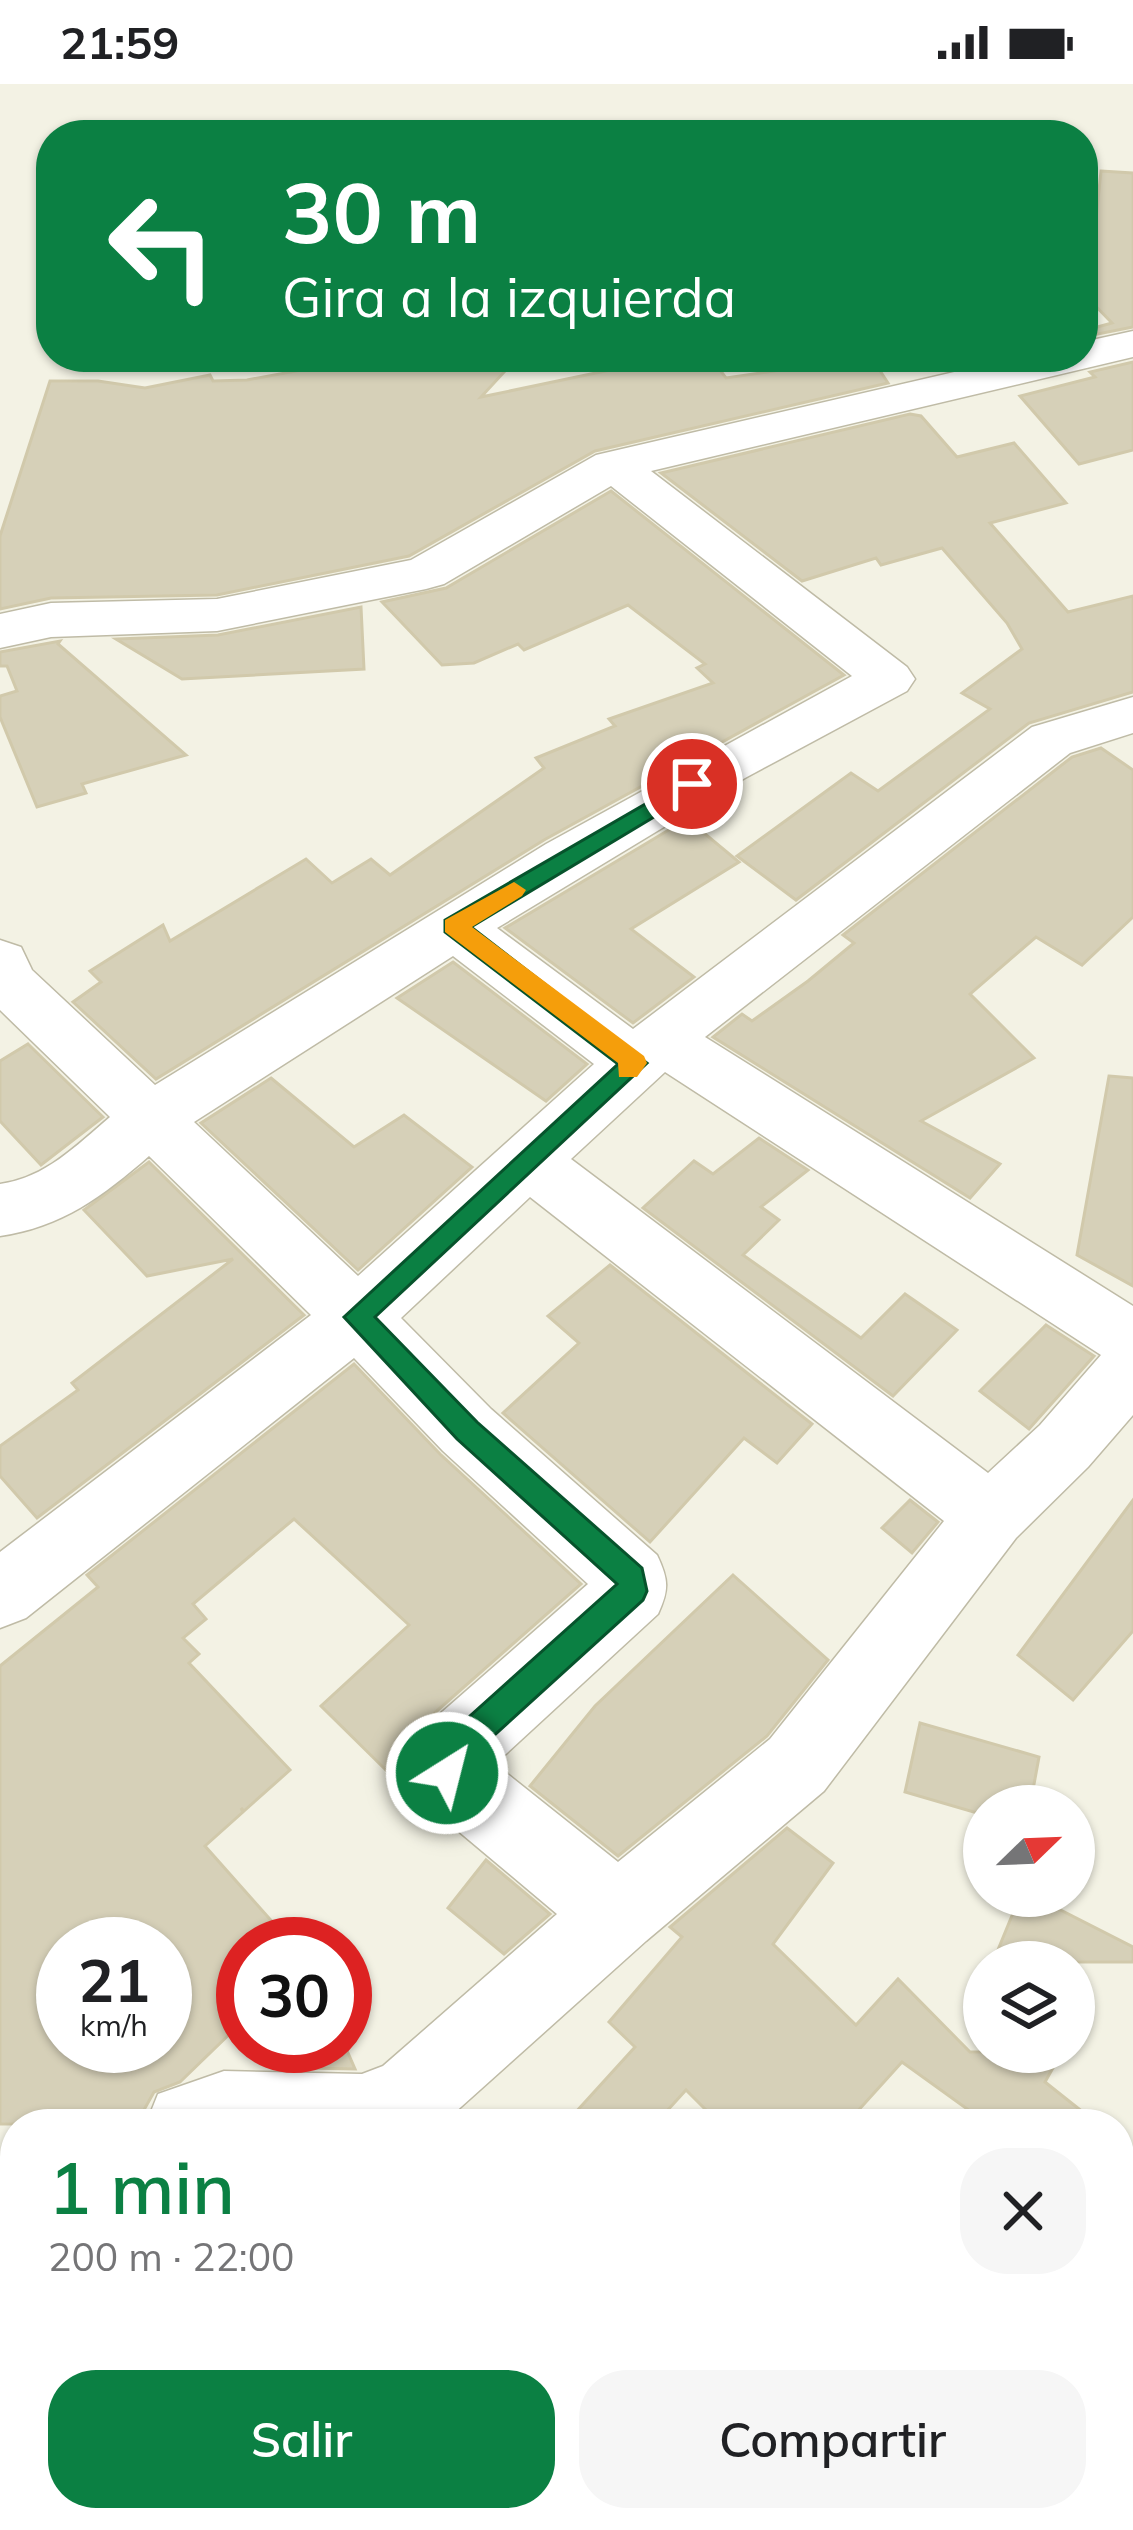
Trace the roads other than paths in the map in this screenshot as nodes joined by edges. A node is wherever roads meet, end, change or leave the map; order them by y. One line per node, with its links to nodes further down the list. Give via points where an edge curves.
1 (1133, 344): 2 (street)
2 (1098, 352)
3 (1011, 372): 4 (street)
4 (613, 465): 5 (street, via 426,573 217,615 51,620); 7 (street, via 889,679 771,737)
5 (0, 631)
6 (1133, 715): 9 (street, via 1051,740)
7 (454, 926): 9 (street); 10 (street)
8 (0, 962): 10 (street, via 8,982)
9 (648, 1051): 11 (street); 14 (street)
10 (149, 1121): 12 (street, via 70,1188); 13 (street)
11 (528, 1161): 13 (street); 16 (street)
12 (0, 1210)
13 (357, 1317): 17 (street); 18 (street, via 467,1430 632,1578 632,1591 452,1753 447,1773)
14 (1133, 1341)
15 (1133, 1366): 16 (street)
16 (991, 1516): 18 (street, via 797,1766)
17 (0, 1595)
18 (618, 1913): 19 (street, via 412,2095)
19 (379, 2109)

